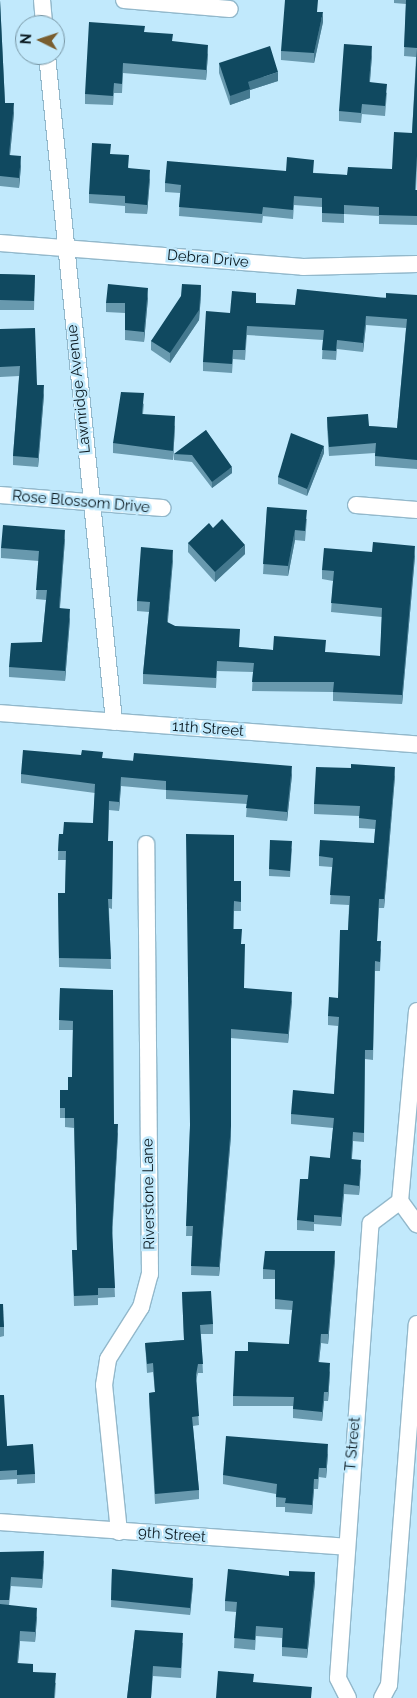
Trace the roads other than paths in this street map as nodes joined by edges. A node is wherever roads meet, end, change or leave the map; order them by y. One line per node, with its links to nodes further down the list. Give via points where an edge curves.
1 (42, 0): 4 (street)
2 (124, 0): 3 (street)
3 (230, 9)
4 (43, 15)
5 (47, 65): 7 (street, Lawnridge Avenue)
6 (0, 243): 7 (street, Debra Drive)
7 (64, 248): 8 (street, Debra Drive, via 304,267); 10 (street, Lawnridge Avenue)
8 (417, 264)
9 (0, 495): 10 (street, Rose Blossom Drive)
10 (92, 503): 12 (street, Rose Blossom Drive); 15 (street, Lawnridge Avenue)
11 (356, 505): 13 (street)
12 (162, 508)
13 (417, 510)
14 (0, 713): 15 (street, 11th Street)
15 (114, 722): 16 (street, 11th Street)
16 (417, 744)
17 (146, 844): 24 (street, Riverstone Lane, via 150,1274 141,1307 108,1359 104,1385)
18 (417, 1011): 19 (street)
19 (411, 1153): 20 (street)
20 (400, 1201): 21 (street); 25 (street, T Street, via 372,1223)
21 (417, 1224)
22 (417, 1324): 27 (street, via 389,1685)
23 (0, 1522): 24 (street, 9th Street)
24 (119, 1532): 25 (street, 9th Street)
25 (345, 1547): 26 (street, T Street, via 338,1678)
26 (348, 1698)
27 (382, 1698)

